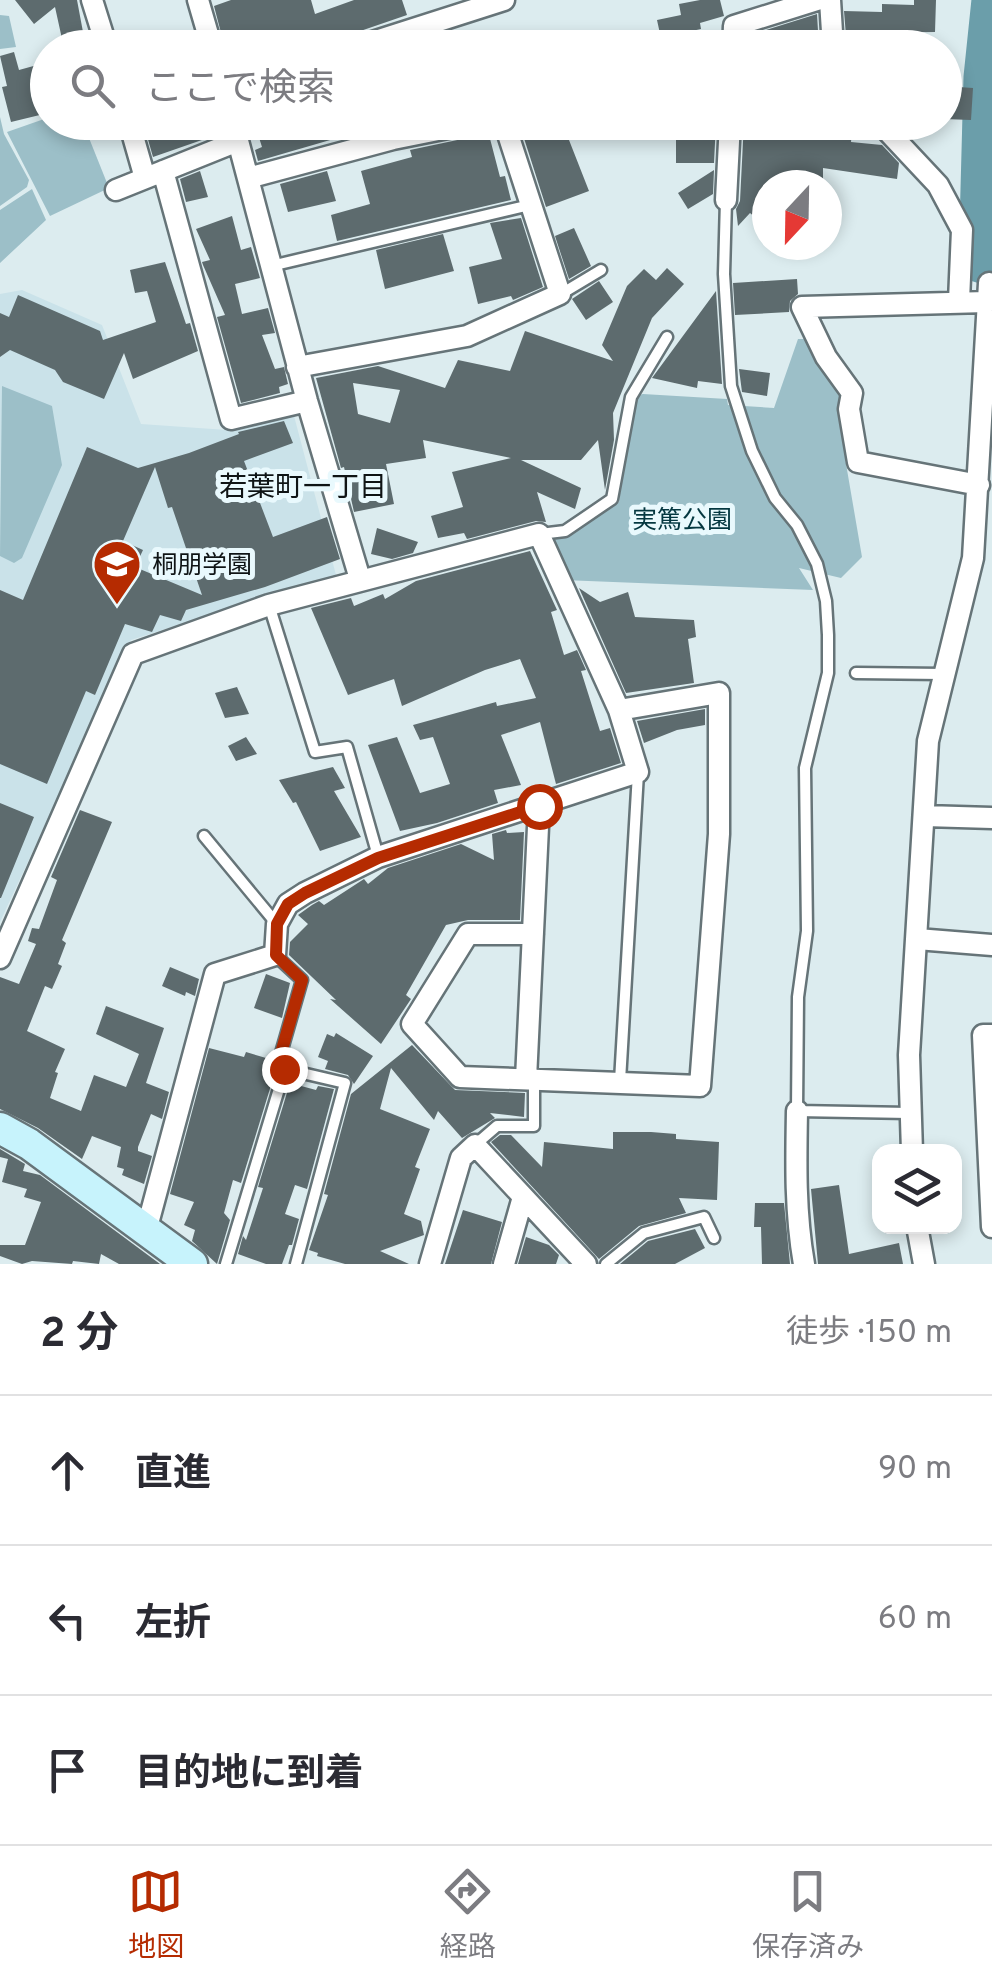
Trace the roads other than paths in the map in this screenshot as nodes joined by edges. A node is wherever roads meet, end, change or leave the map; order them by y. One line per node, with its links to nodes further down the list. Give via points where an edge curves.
1 (92, 0): 6 (street)
2 (198, 0): 7 (street)
3 (504, 0): 8 (street)
4 (816, 0): 9 (street)
5 (830, 0): 10 (street)
6 (101, 30)
7 (207, 30)
8 (413, 30)
9 (734, 30)
10 (831, 30)
11 (138, 140): 18 (street)
12 (220, 140): 18 (street)
13 (238, 140): 19 (street)
14 (364, 140): 19 (street)
15 (510, 140): 22 (street)
16 (729, 140): 21 (street)
17 (896, 140): 24 (street, via 938,185 962,230)
18 (154, 174): 20 (street); 31 (street, via 231,419)
19 (248, 178): 23 (street)
20 (116, 190)
21 (726, 200): 56 (lane, via 731,386 760,467 816,564 827,618 828,673 805,768 807,931 798,997)
22 (531, 205): 23 (lane); 27 (street)
23 (271, 266): 30 (street)
24 (960, 269): 26 (street); 28 (street)
25 (602, 270): 27 (lane)
26 (989, 290): 28 (street); 32 (street)
27 (560, 294): 30 (street, via 466,336)
28 (959, 301): 32 (street, via 802,307 852,393 858,462)
29 (667, 337): 33 (lane, via 631,398 612,499 565,531)
30 (298, 367): 31 (street)
31 (306, 402): 35 (street)
32 (979, 485): 34 (street)
33 (539, 534): 35 (street); 39 (street)
34 (982, 560): 38 (street)
35 (360, 579): 36 (street)
36 (269, 606): 45 (lane, via 316,752 346,747); 51 (street, via 133,654)
37 (856, 672): 38 (lane)
38 (944, 674): 42 (street, via 928,741)
39 (619, 710): 40 (street); 55 (street, via 719,694 718,834 700,1086)
40 (638, 772): 41 (street); 55 (lane)
41 (539, 806): 45 (street); 47 (street)
42 (924, 816): 43 (street); 48 (street)
43 (992, 818)
44 (204, 836): 46 (lane)
45 (378, 858): 46 (street, via 288,904)
46 (277, 924): 50 (street)
47 (533, 934): 54 (street); 54 (street, via 468,934 412,1024 460,1077)
48 (917, 938): 49 (street); 57 (street)
49 (992, 945)
50 (276, 955): 53 (lane, via 302,980 281,1053); 63 (street, via 215,974)
51 (0, 958)
52 (992, 1035): 62 (street, via 983,1035)
53 (284, 1069): 67 (lane); 68 (lane, via 345,1084)
54 (530, 1080): 55 (street); 60 (lane, via 534,1126 497,1126)
55 (620, 1082)
56 (797, 1111): 57 (lane); 73 (street)
57 (910, 1112): 59 (street)
58 (0, 1128): 63 (main road)
59 (912, 1144)
60 (475, 1145): 61 (street); 69 (street, via 461,1158)
61 (523, 1197): 70 (street); 71 (street)
62 (992, 1227)
63 (146, 1232): 66 (main road)
64 (918, 1234): 74 (street)
65 (714, 1238): 72 (lane, via 704,1217 658,1227)
66 (192, 1264)
67 (226, 1264)
68 (296, 1264)
69 (430, 1264)
70 (504, 1264)
71 (586, 1264)
72 (606, 1264)
73 (804, 1264)
74 (924, 1264)

